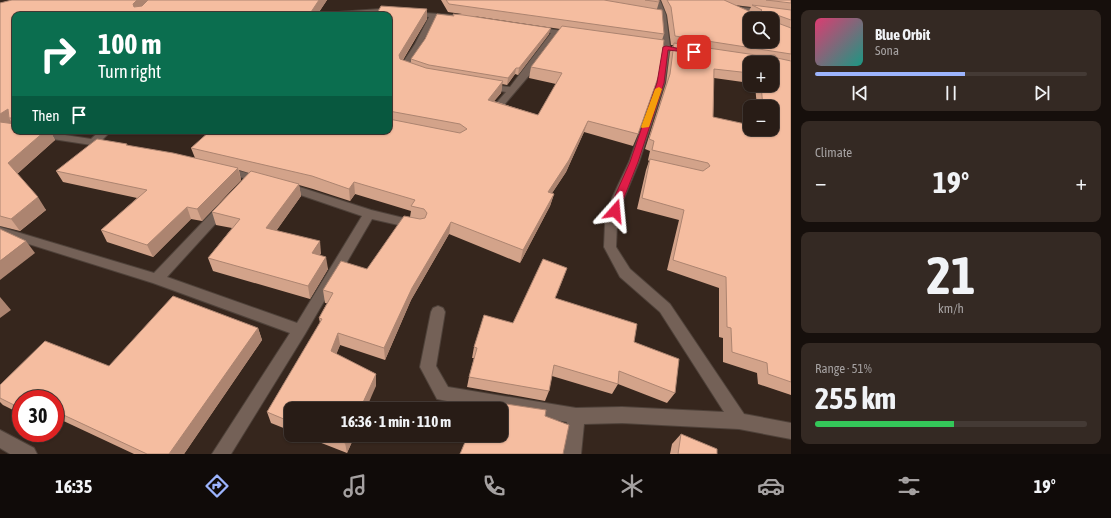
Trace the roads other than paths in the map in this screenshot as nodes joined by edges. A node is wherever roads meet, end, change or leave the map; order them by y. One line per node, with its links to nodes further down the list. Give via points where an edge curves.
1 (657, 0): 31 (street, via 666,47 661,83 638,162 618,198 611,224 610,247 625,273 665,308)
2 (366, 12): 5 (street)
3 (761, 12): 6 (street, via 724,7)
4 (779, 14): 7 (street)
5 (434, 15): 8 (street); 12 (street, via 404,67)
6 (743, 15)
7 (791, 16)
8 (463, 17)
9 (528, 28): 10 (street)
10 (556, 32): 11 (street); 14 (street)
11 (580, 35)
12 (418, 72)
13 (481, 85): 14 (street)
14 (512, 90): 15 (street)
15 (496, 109)
16 (42, 134): 18 (street)
17 (103, 134): 18 (street)
18 (95, 141): 19 (street)
19 (124, 148)
20 (214, 168): 21 (street)
21 (252, 177): 22 (street); 24 (street)
22 (241, 188)
23 (231, 200): 27 (street)
24 (369, 214): 25 (street); 29 (street)
25 (419, 226)
26 (0, 231): 27 (street)
27 (158, 279): 29 (street)
28 (438, 312): 30 (street, via 428,367 443,394)
29 (300, 330): 35 (street)
30 (576, 416): 31 (street, via 622,415); 36 (street)
31 (739, 421): 32 (street)
32 (791, 431)
33 (0, 439): 34 (street)
34 (28, 454)
35 (221, 454)
36 (572, 454)

